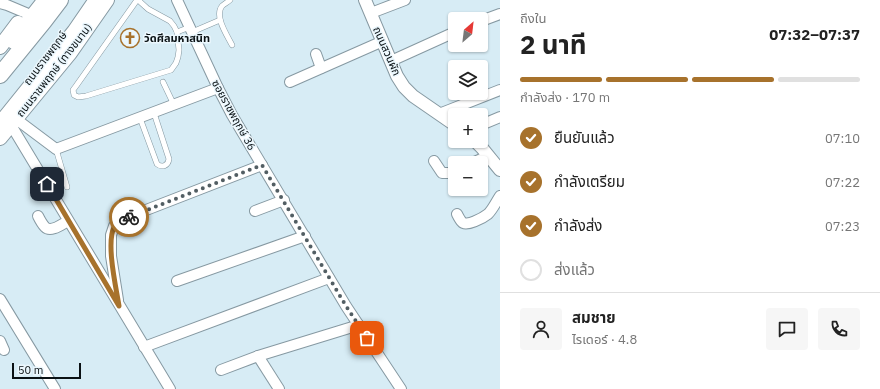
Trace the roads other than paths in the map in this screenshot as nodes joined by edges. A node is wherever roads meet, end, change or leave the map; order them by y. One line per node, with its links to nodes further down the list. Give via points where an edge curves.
1 (36, 0): 13 (main road)
2 (46, 0): 25 (main road)
3 (60, 0): 28 (main road, ถนนราชพฤกษ์)
4 (87, 0): 39 (main road, ถนนราชพฤกษ์)
5 (97, 0): 39 (main road)
6 (107, 0): 39 (main road, ถนนราชพฤกษ์ (ทางขนาน), via 70,53)
7 (138, 0): 19 (lane, via 148,9 170,21); 19 (lane, via 73,90 74,95 86,96 171,70 178,57)
8 (177, 0): 18 (street, ซอยราชพฤกษ์ 36)
9 (230, 0): 17 (lane, via 222,6)
10 (365, 0): 14 (street, ถนนสวนผัก)
11 (405, 0): 14 (street)
12 (0, 4): 13 (street)
13 (26, 13): 23 (main road)
14 (370, 13): 21 (street, ถนนสวนผัก)
15 (500, 14): 16 (street)
16 (488, 18)
17 (220, 20): 18 (lane); 22 (lane)
18 (191, 29): 19 (lane); 31 (street, ซอยราชพฤกษ์ 36)
19 (177, 32)
20 (448, 35): 26 (street)
21 (383, 41): 26 (street, ถนนสวนผัก); 27 (street)
22 (232, 45)
23 (0, 46)
24 (316, 54): 27 (street)
25 (0, 59)
26 (391, 61): 35 (street, ถนนสวนผัก, via 397,76 413,96)
27 (321, 68): 30 (street)
28 (0, 75)
29 (163, 82): 33 (lane)
30 (290, 82)
31 (218, 88): 33 (street); 46 (street, ซอยราชพฤกษ์ 36)
32 (500, 90): 35 (street)
33 (174, 105): 34 (street)
34 (154, 113): 37 (street); 37 (lane, via 169,159 165,166 157,164)
35 (439, 114): 38 (street, ถนนสวนผัก)
36 (500, 117): 40 (street)
37 (140, 118): 43 (street)
38 (448, 120)
39 (7, 121): 41 (main road, ถนนราชพฤกษ์ (ทางขนาน)); 43 (street); 55 (street)
40 (488, 122)
41 (0, 138)
42 (481, 148): 44 (street)
43 (56, 150): 49 (lane)
44 (488, 156): 47 (street)
45 (434, 161): 48 (street, via 442,173)
46 (262, 165): 51 (street, ซอยราชพฤกษ์ 36); 60 (street, via 121,219 114,226 111,256)
47 (500, 170)
48 (448, 173)
49 (67, 187)
50 (500, 196): 53 (street, via 482,218 464,224)
51 (284, 200): 52 (street); 56 (street, ซอยราชพฤกษ์ 36)
52 (255, 211)
53 (457, 214)
54 (38, 216): 55 (street, via 48,230)
55 (68, 221): 60 (street)
56 (305, 236): 57 (street, ซอยราชพฤกษ์ 36); 58 (street)
57 (329, 278): 61 (street, ซอยราชพฤกษ์ 36); 62 (street)
58 (177, 281)
59 (0, 299): 65 (street)
60 (119, 306): 62 (street)
61 (359, 325): 63 (street); 68 (street, ซอยราชพฤกษ์ 36)
62 (144, 347): 66 (street)
63 (258, 356): 64 (street); 67 (street)
64 (221, 370)
65 (55, 389)
66 (170, 389)
67 (279, 389)
68 (401, 389)

